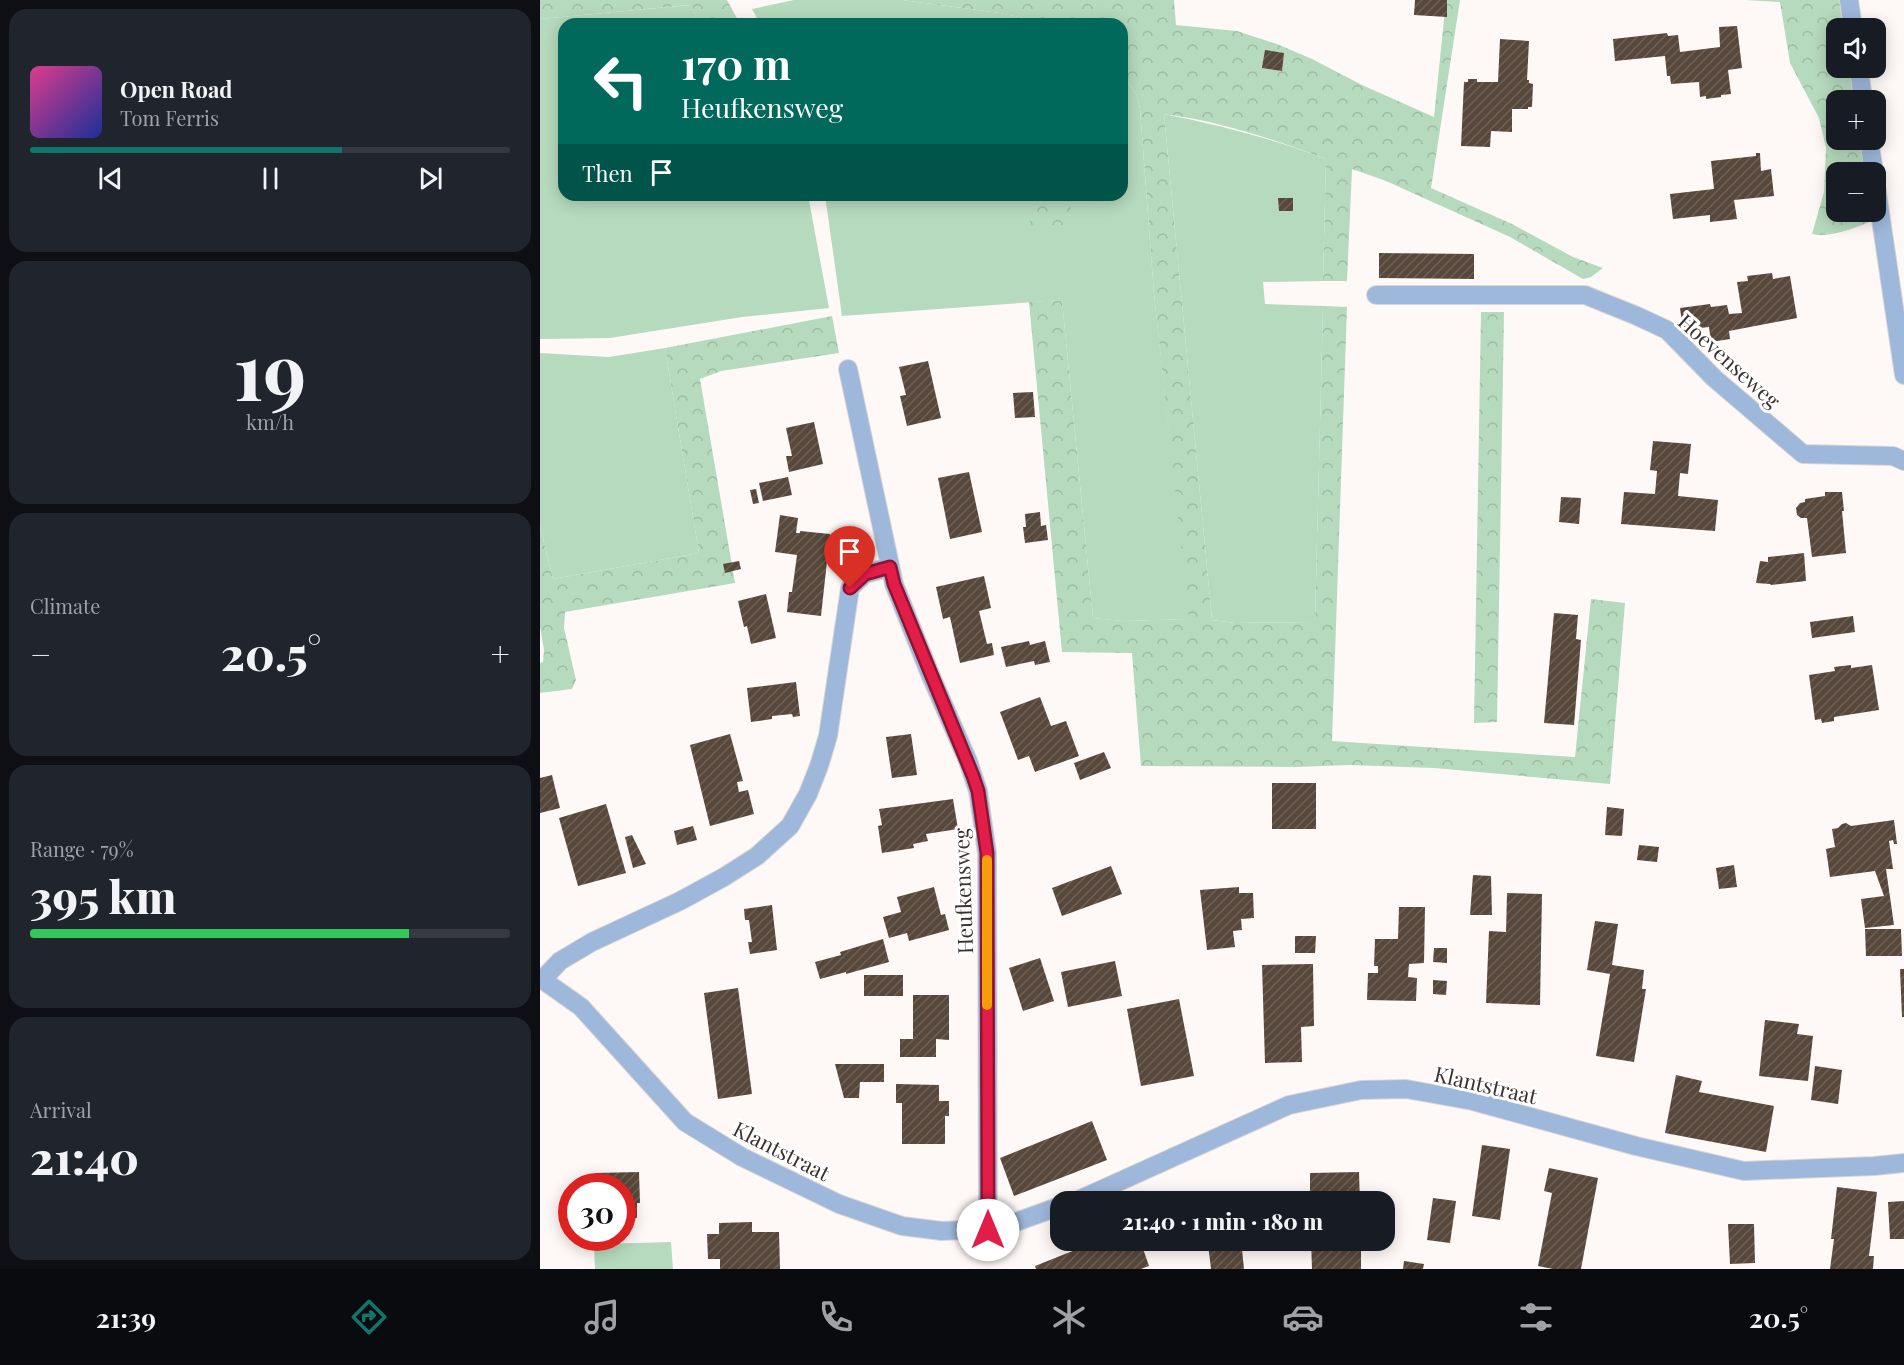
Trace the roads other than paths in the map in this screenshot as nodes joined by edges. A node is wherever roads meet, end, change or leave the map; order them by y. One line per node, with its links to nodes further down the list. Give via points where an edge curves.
1 (1849, 0): 2 (street)
2 (1852, 18)
3 (1881, 222): 6 (street)
4 (1376, 295): 7 (street, Hoevenseweg, via 1585,295 1667,330 1714,378 1803,454 1893,456)
5 (848, 369): 8 (street, Heufkensweg)
6 (1904, 375)
7 (1904, 461)
8 (890, 567): 9 (street, via 865,574 850,588 828,735 808,794 790,826 757,856 724,877 592,942 560,961); 13 (street, Heufkensweg, via 978,791 987,853)
9 (541, 979): 13 (street, Klantstraat, via 582,1006 685,1122 742,1157 839,1204 902,1226 942,1231)
10 (1904, 1163): 11 (street, Klantstraat, via 1744,1171 1473,1101 1406,1089 1361,1090 1289,1105)
11 (1098, 1191)
12 (1050, 1210): 13 (street, Klantstraat)
13 (988, 1230)

